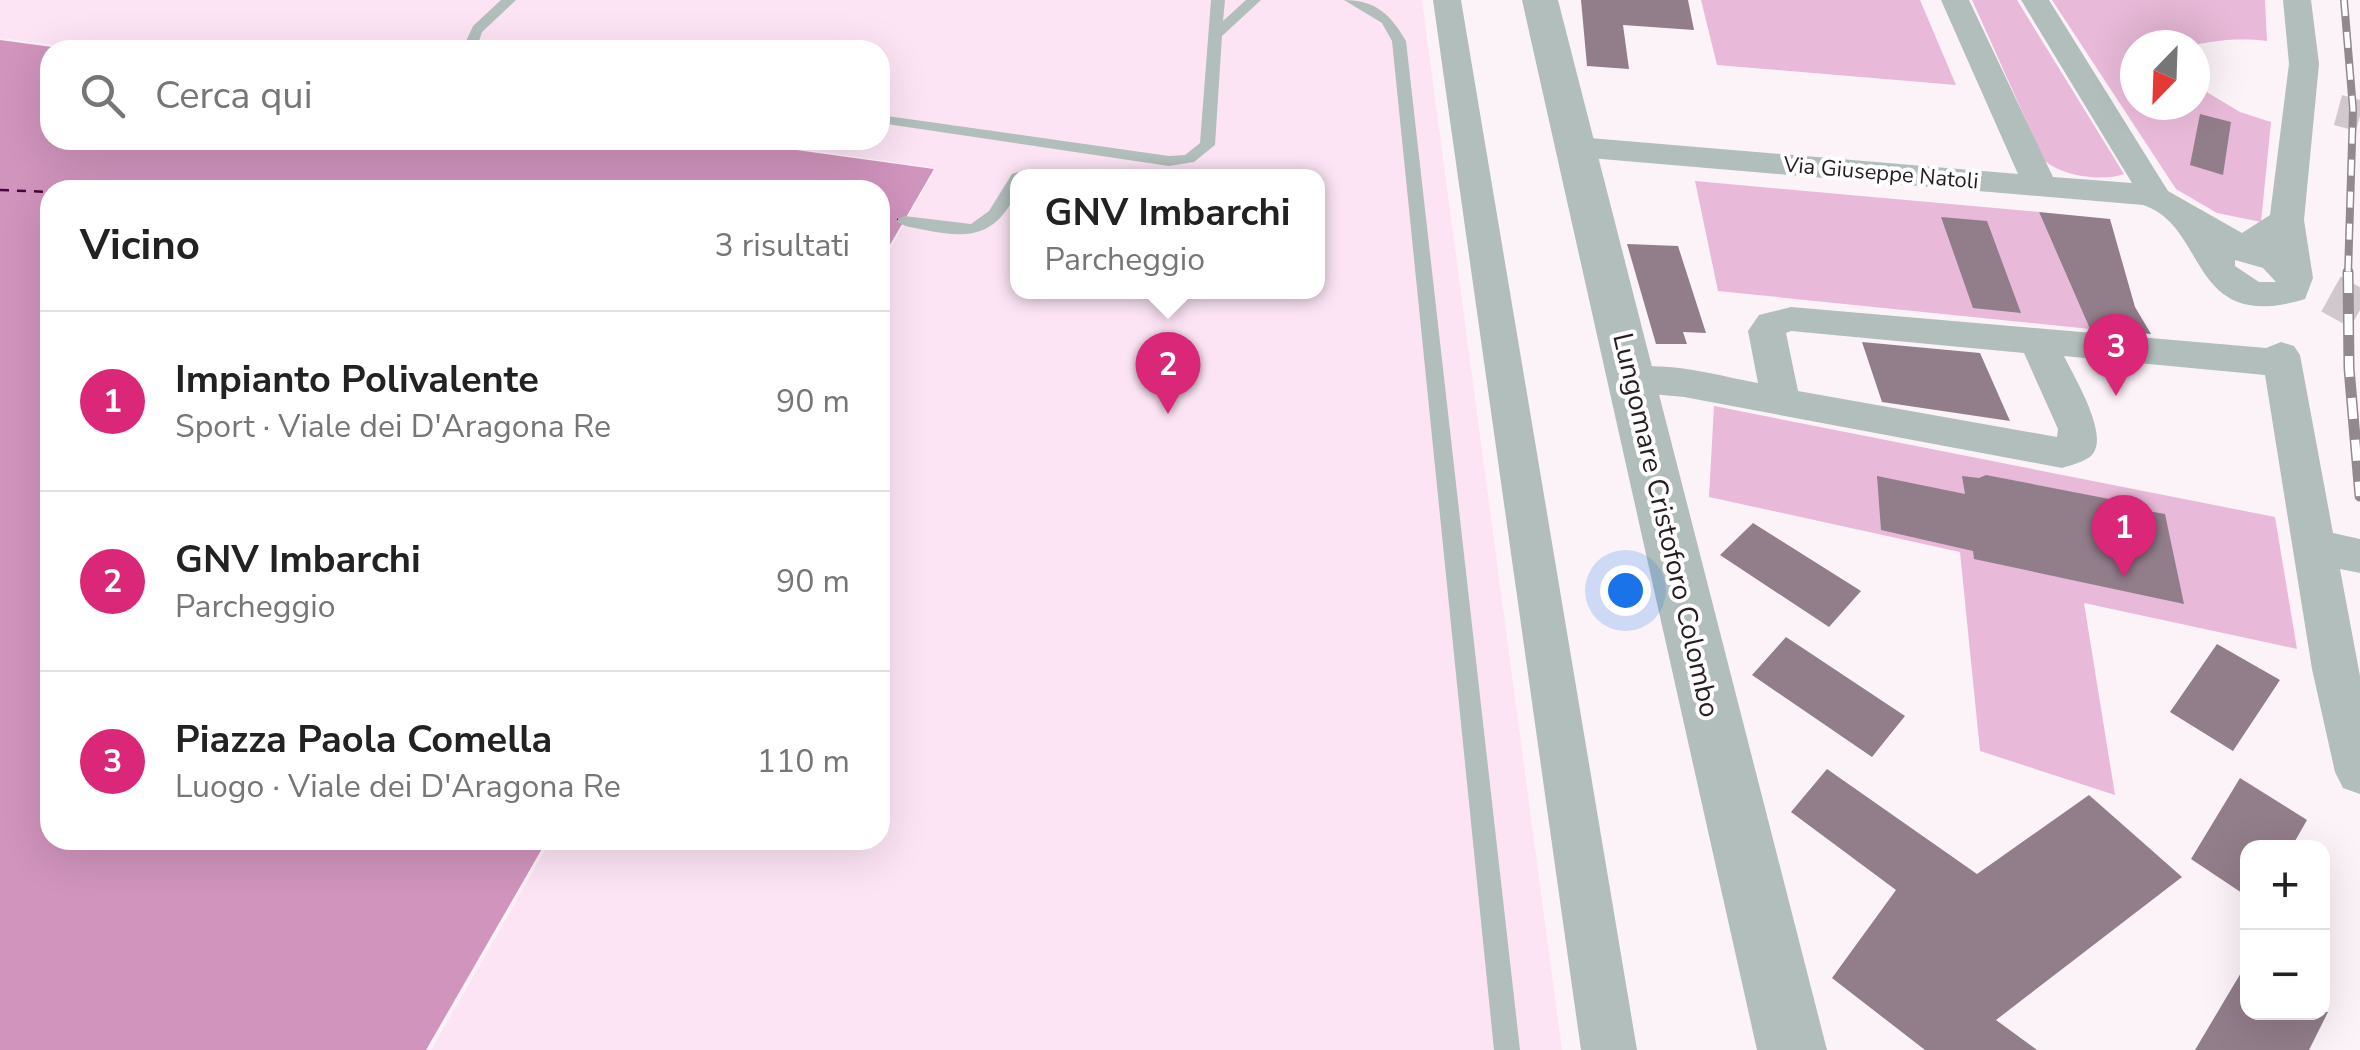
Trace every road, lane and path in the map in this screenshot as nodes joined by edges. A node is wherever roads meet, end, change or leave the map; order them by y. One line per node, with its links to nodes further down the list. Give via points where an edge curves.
1 (509, 0): 11 (lane)
2 (1218, 0): 10 (lane)
3 (1254, 0): 10 (lane)
4 (1350, 0): 33 (lane, via 1387,20 1399,41)
5 (1448, 0): 34 (street)
6 (1540, 0): 16 (street, Lungomare Cristoforo Colombo)
7 (1955, 0): 18 (street)
8 (2035, 0): 20 (street)
9 (2297, 0): 12 (street)
10 (1218, 33): 15 (lane, via 1206,145 1198,156 1169,161)
11 (469, 40)
12 (2302, 101): 13 (street); 22 (street)
13 (2338, 110)
14 (890, 120): 15 (lane)
15 (1036, 142): 17 (lane)
16 (1578, 147): 18 (street, Via Giuseppe Natoli); 27 (street, Lungomare Cristoforo Colombo)
17 (1022, 169)
18 (2041, 187): 20 (street, Via Giuseppe Natoli)
19 (1010, 193): 21 (lane, via 983,226 960,230)
20 (2166, 204): 23 (street)
21 (904, 220)
22 (2287, 220): 23 (street); 24 (street)
23 (2226, 262): 24 (street, via 2234,284 2260,294); 26 (street)
24 (2304, 287): 26 (street)
25 (2038, 341): 26 (street); 28 (street, via 1780,320 1766,338); 28 (street, via 2078,429 2077,445 2062,452)
26 (2282, 359): 29 (street)
27 (1631, 381): 28 (street, via 1684,382); 35 (street, Lungomare Cristoforo Colombo)
28 (1781, 403)
29 (2312, 546): 30 (street); 31 (street)
30 (2360, 556)
31 (2347, 672): 32 (street)
32 (2360, 772)
33 (1507, 1050)
34 (1609, 1050)
35 (1792, 1050)

